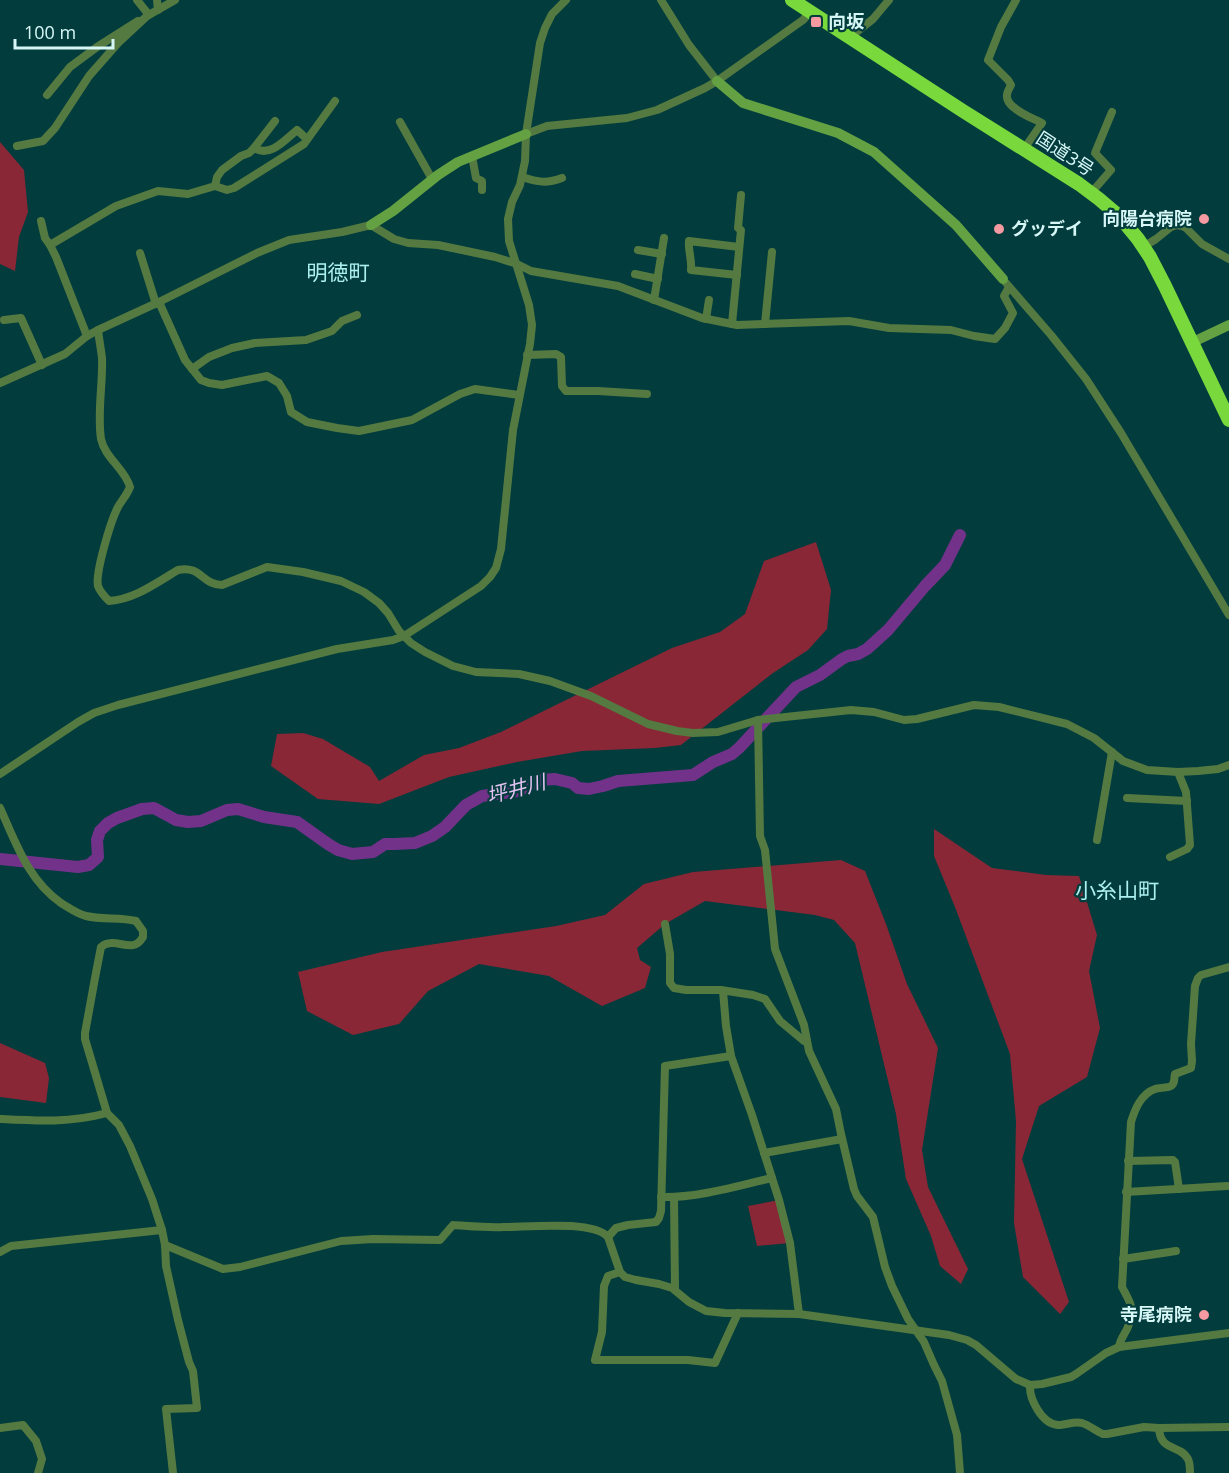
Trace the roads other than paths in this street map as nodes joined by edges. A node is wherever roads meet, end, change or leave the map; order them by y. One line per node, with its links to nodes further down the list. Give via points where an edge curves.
1 (137, 0): 11 (street)
2 (157, 0): 9 (street)
3 (175, 0): 9 (street)
4 (566, 0): 19 (street, via 552,14 540,43)
5 (661, 0): 13 (street)
6 (792, 0): 10 (highway, 国道3号)
7 (889, 0): 12 (street)
8 (1016, 0): 23 (street, via 988,60 1011,85 1008,102 1042,123)
9 (158, 10): 11 (street)
10 (810, 12): 12 (highway, 国道3号); 13 (street)
11 (148, 16): 14 (street, via 70,67); 21 (street, via 88,76 55,129 43,141)
12 (850, 38): 23 (highway, 国道3号)
13 (717, 81): 19 (street, via 657,111 547,126); 47 (street, via 743,103 838,133 874,153 956,225)
14 (47, 94)
15 (335, 101): 20 (street)
16 (1112, 112): 30 (street, via 1095,153 1111,170)
17 (276, 121): 22 (street)
18 (400, 122): 27 (street)
19 (526, 134): 24 (street); 25 (street)
20 (307, 140): 22 (street, via 297,130 273,150); 28 (street, via 234,188)
21 (17, 146)
22 (254, 148): 28 (street, via 222,170)
23 (1024, 149): 30 (highway, 国道3号)
24 (472, 156): 27 (street); 29 (street)
25 (522, 177): 26 (street, via 539,182); 43 (street, via 508,219 509,241)
26 (562, 178)
27 (432, 179): 33 (street)
28 (215, 186): 35 (street, via 188,194 158,191 116,206)
29 (482, 190)
30 (1091, 193): 37 (highway, 国道3号, via 1119,216)
31 (741, 195): 36 (street)
32 (42, 221): 35 (street)
33 (371, 225): 43 (street, via 408,243 438,245); 50 (street, via 290,240)
34 (664, 238): 41 (street)
35 (50, 244): 58 (street)
36 (740, 247): 45 (street); 45 (street, via 689,241 691,270)
37 (1143, 247): 42 (street, via 1177,225); 59 (highway, 国道3号)
38 (639, 250): 41 (street)
39 (772, 252): 55 (street)
40 (140, 253): 50 (street)
41 (662, 254): 46 (street)
42 (1229, 260)
43 (517, 264): 48 (street, via 531,271 618,286); 60 (street, via 532,325)
44 (635, 274): 46 (street)
45 (737, 275): 54 (street)
46 (658, 279): 48 (street)
47 (1006, 283): 55 (street, via 1004,296 1013,312 995,339 951,330 889,328 849,321); 67 (street, via 1086,379)
48 (654, 300): 52 (street)
49 (709, 300): 52 (street)
50 (158, 303): 57 (street); 62 (street)
51 (357, 315): 62 (street, via 342,321 332,331 306,340 232,348)
52 (706, 319): 54 (street)
53 (4, 320): 61 (street, via 21,318)
54 (732, 324): 55 (street)
55 (765, 324)
56 (1229, 324): 59 (street)
57 (98, 330): 58 (street); 68 (street, via 102,357 101,439 130,487 114,516 98,575 98,586 109,601 132,597 178,570 192,570 222,585 273,567 356,587 383,606)
58 (87, 336): 61 (street, via 65,354)
59 (1192, 342): 66 (highway, 国道3号)
60 (527, 355): 64 (street, via 561,357 562,386 566,391); 65 (street)
61 (42, 365): 63 (street)
62 (192, 369): 65 (street, via 201,380 222,386 267,376 279,383 291,412 307,422 359,430 412,420 475,389)
63 (0, 383)
64 (646, 394)
65 (519, 395): 68 (street, via 496,568 481,586)
66 (1229, 420)
67 (1229, 615)
68 (404, 636): 69 (street, via 453,666 550,681 648,724 677,731 718,732); 73 (street, via 337,649 94,713)
69 (758, 720): 70 (street, via 851,710 911,720 974,705 999,707 1067,724); 82 (street, via 760,836 773,936)
70 (1112, 752): 72 (street, via 1147,770); 77 (street)
71 (1229, 765): 72 (street)
72 (1178, 772): 75 (street)
73 (0, 774)
74 (1127, 798): 75 (street)
75 (1187, 801): 78 (street, via 1190,845)
76 (0, 808): 84 (street, via 29,871 44,889 79,913 132,920 143,931 144,937 137,944 111,942 100,950 85,1033)
77 (1097, 840)
78 (1170, 857)
79 (665, 924): 81 (street, via 671,986)
80 (1229, 967): 88 (street, via 1198,978 1192,1066 1175,1074 1172,1085 1153,1090 1140,1102 1131,1122)
81 (723, 991): 82 (street, via 765,999 780,1021); 83 (street)
82 (807, 1042): 86 (street, via 836,1109)
83 (731, 1056): 87 (street); 93 (street, via 665,1066)
84 (107, 1113): 85 (street, via 43,1122); 95 (street, via 130,1146)
85 (0, 1119)
86 (842, 1139): 87 (street); 105 (street, via 854,1189 873,1217 887,1274)
87 (764, 1153): 89 (street)
88 (1128, 1161): 91 (street, via 1173,1160); 92 (street)
89 (772, 1178): 94 (street); 104 (street, via 790,1243)
90 (1227, 1186): 91 (street)
91 (1179, 1189): 92 (street)
92 (1126, 1192): 100 (street)
93 (661, 1197): 94 (street); 96 (street, via 656,1222 616,1228)
94 (674, 1197): 102 (street)
95 (162, 1230): 97 (street); 99 (street, via 11,1246)
96 (608, 1237): 97 (street, via 594,1228 453,1225 441,1240 341,1241 223,1269); 101 (street)
97 (165, 1245): 113 (street, via 178,1320 194,1371 197,1408 166,1409)
98 (1176, 1251): 100 (street)
99 (0, 1252)
100 (1123, 1259): 107 (street, via 1122,1287 1132,1310)
101 (620, 1272): 102 (street, via 631,1279); 103 (street, via 608,1276 604,1286 602,1332 595,1360 715,1363)
102 (675, 1289): 103 (street, via 701,1309)
103 (738, 1313): 104 (street)
104 (799, 1314): 105 (street)
105 (916, 1330): 108 (street, via 967,1340); 114 (street, via 949,1403)
106 (1229, 1333): 107 (street)
107 (1119, 1347): 108 (street, via 1071,1377)
108 (1030, 1386): 111 (street, via 1032,1401 1052,1424 1079,1422 1103,1434)
109 (1229, 1427): 111 (street)
110 (0, 1428): 112 (street, via 24,1425 36,1441 42,1459)
111 (1159, 1428): 115 (street, via 1167,1445 1187,1456)
112 (38, 1473)
113 (173, 1473)
114 (960, 1473)
115 (1190, 1473)

